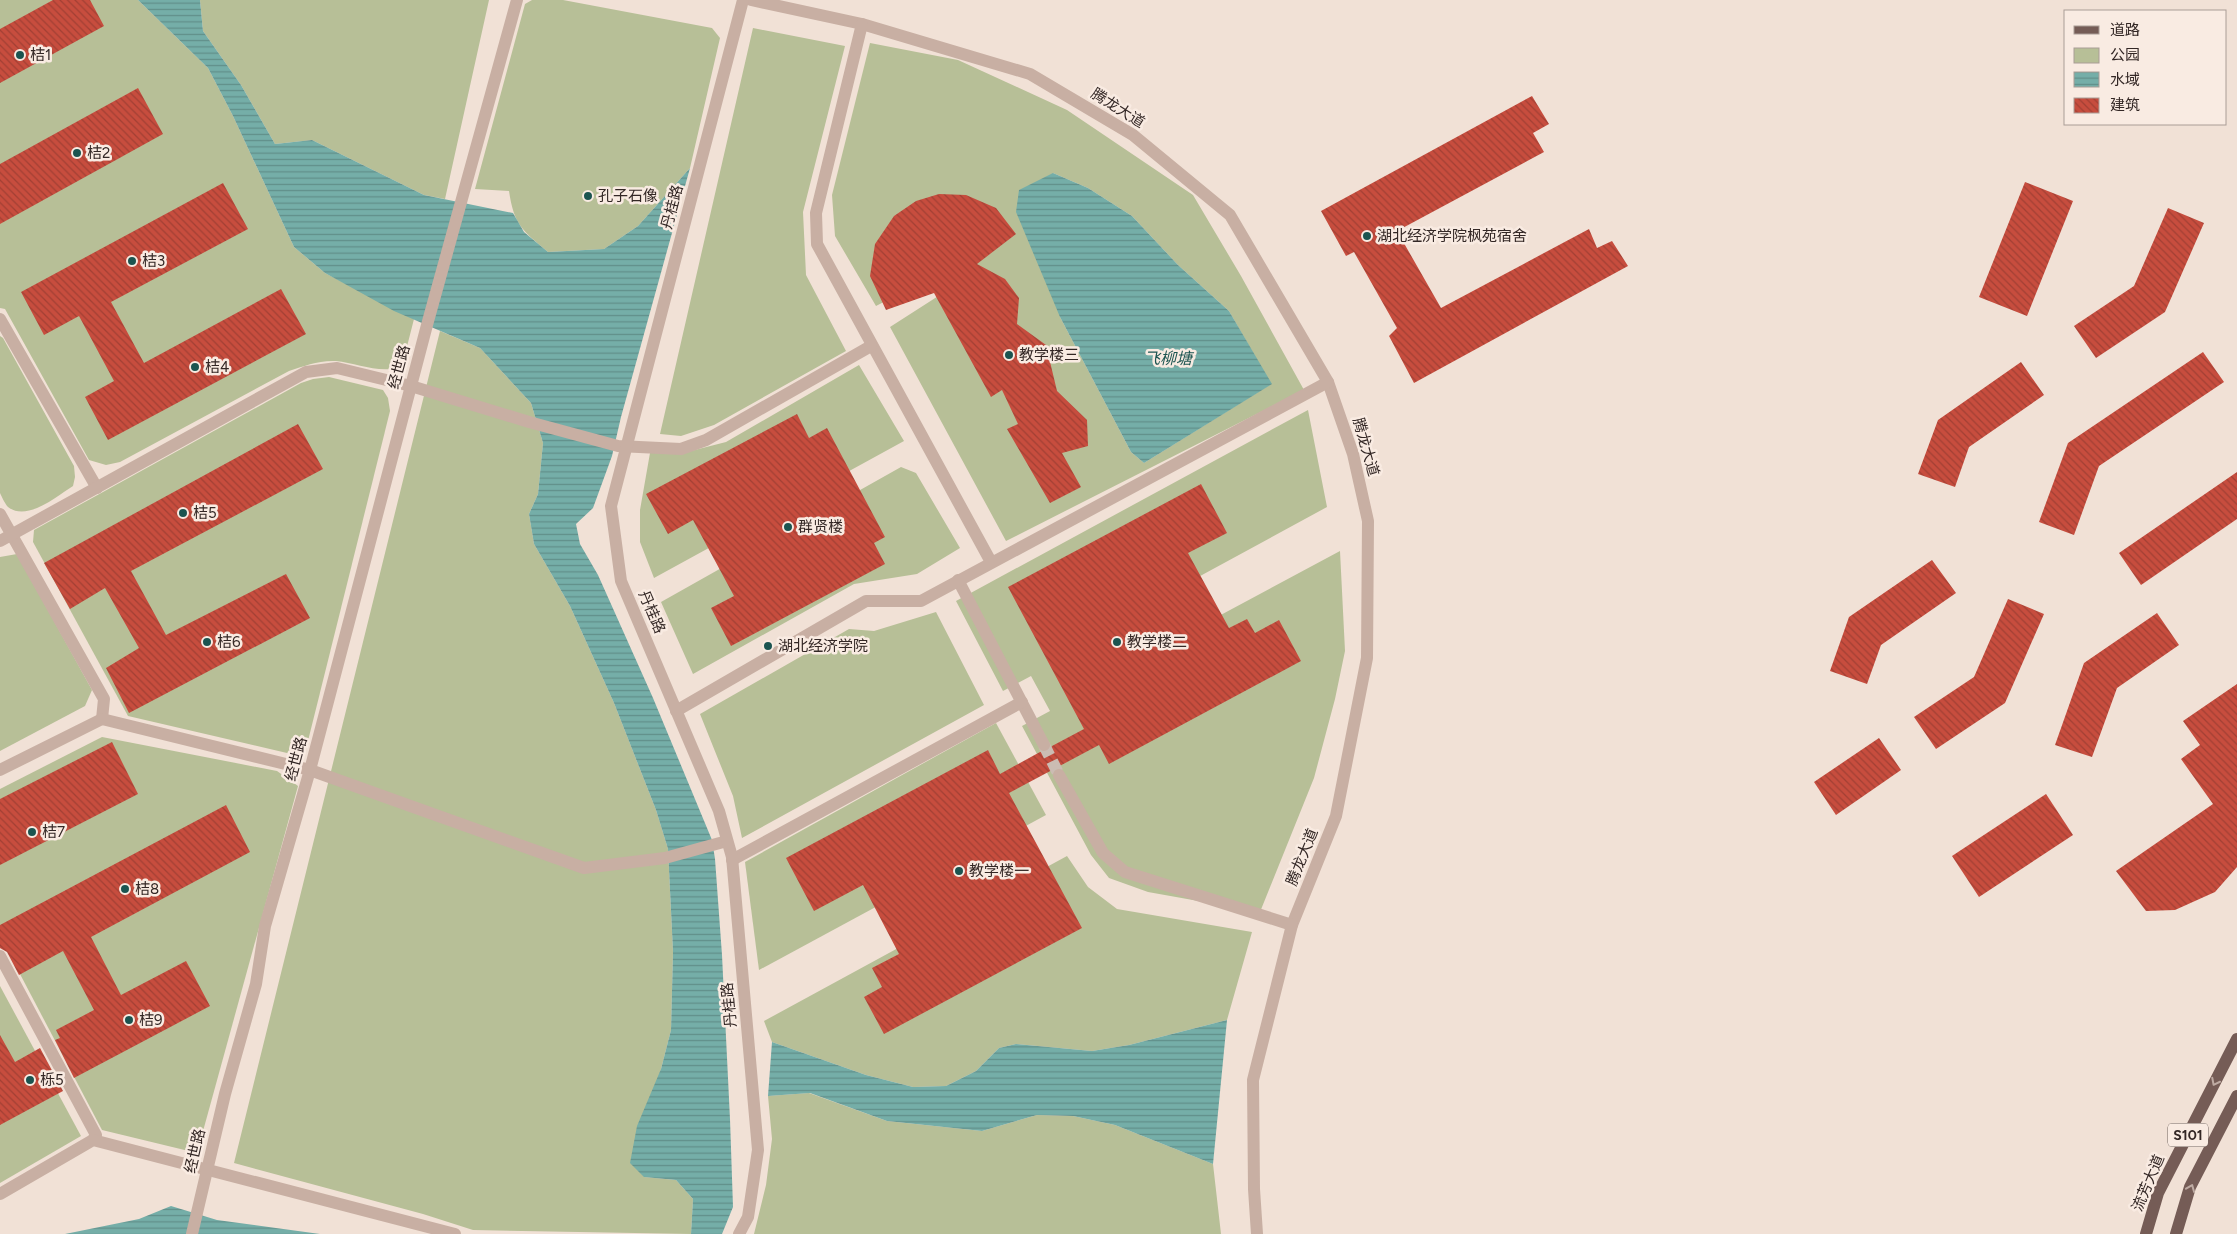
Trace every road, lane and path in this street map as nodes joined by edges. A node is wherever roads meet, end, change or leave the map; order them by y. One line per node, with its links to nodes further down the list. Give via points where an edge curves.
1 (517, 0): 8 (street, 经世路)
2 (743, 0): 9 (street, 丹桂路)
3 (751, 0): 4 (street, 腾龙大道)
4 (862, 24): 6 (street, via 816,213 817,244); 7 (street, 腾龙大道, via 1030,74 1133,134 1230,215)
5 (0, 319): 10 (street)
6 (871, 346): 9 (street, via 706,440 681,449); 14 (street)
7 (1328, 382): 14 (street); 25 (street, 腾龙大道, via 1353,454 1368,521 1367,658 1336,816)
8 (411, 386): 9 (street); 10 (street, via 337,368 306,372); 21 (street, 经世路)
9 (622, 446): 17 (street, 丹桂路, via 611,506 621,581)
10 (97, 488): 12 (street)
11 (0, 514): 12 (street)
12 (12, 535): 13 (street); 18 (street, via 104,699)
13 (0, 541)
14 (992, 562): 15 (street)
15 (958, 580): 16 (street); 17 (street, via 921,601 866,601)
16 (1022, 702): 19 (street); 24 (street)
17 (676, 711): 23 (street, 丹桂路, via 718,811)
18 (102, 719): 20 (street); 21 (street)
19 (1044, 745)
20 (0, 770)
21 (310, 770): 23 (street, via 584,868 665,858); 30 (street, 经世路, via 265,926 256,984)
22 (1059, 775): 25 (street, via 1103,852 1125,872)
23 (722, 842): 24 (street, 丹桂路)
24 (732, 860): 34 (street, 丹桂路, via 758,1150 748,1217)
25 (1292, 925): 35 (street, 腾龙大道, via 1254,1080)
26 (0, 956): 29 (street, via 96,1135)
27 (2237, 1039): 36 (main road, 流芳大道 / S101, one-way to 36, via 2158,1193)
28 (2237, 1096): 37 (main road, S101, one-way to 28, via 2190,1187)
29 (93, 1140): 30 (street); 31 (street)
30 (207, 1170): 32 (street, 经世路); 33 (street)
31 (0, 1194)
32 (192, 1234)
33 (455, 1234)
34 (739, 1234)
35 (1256, 1234)
36 (2146, 1234)
37 (2176, 1234)

